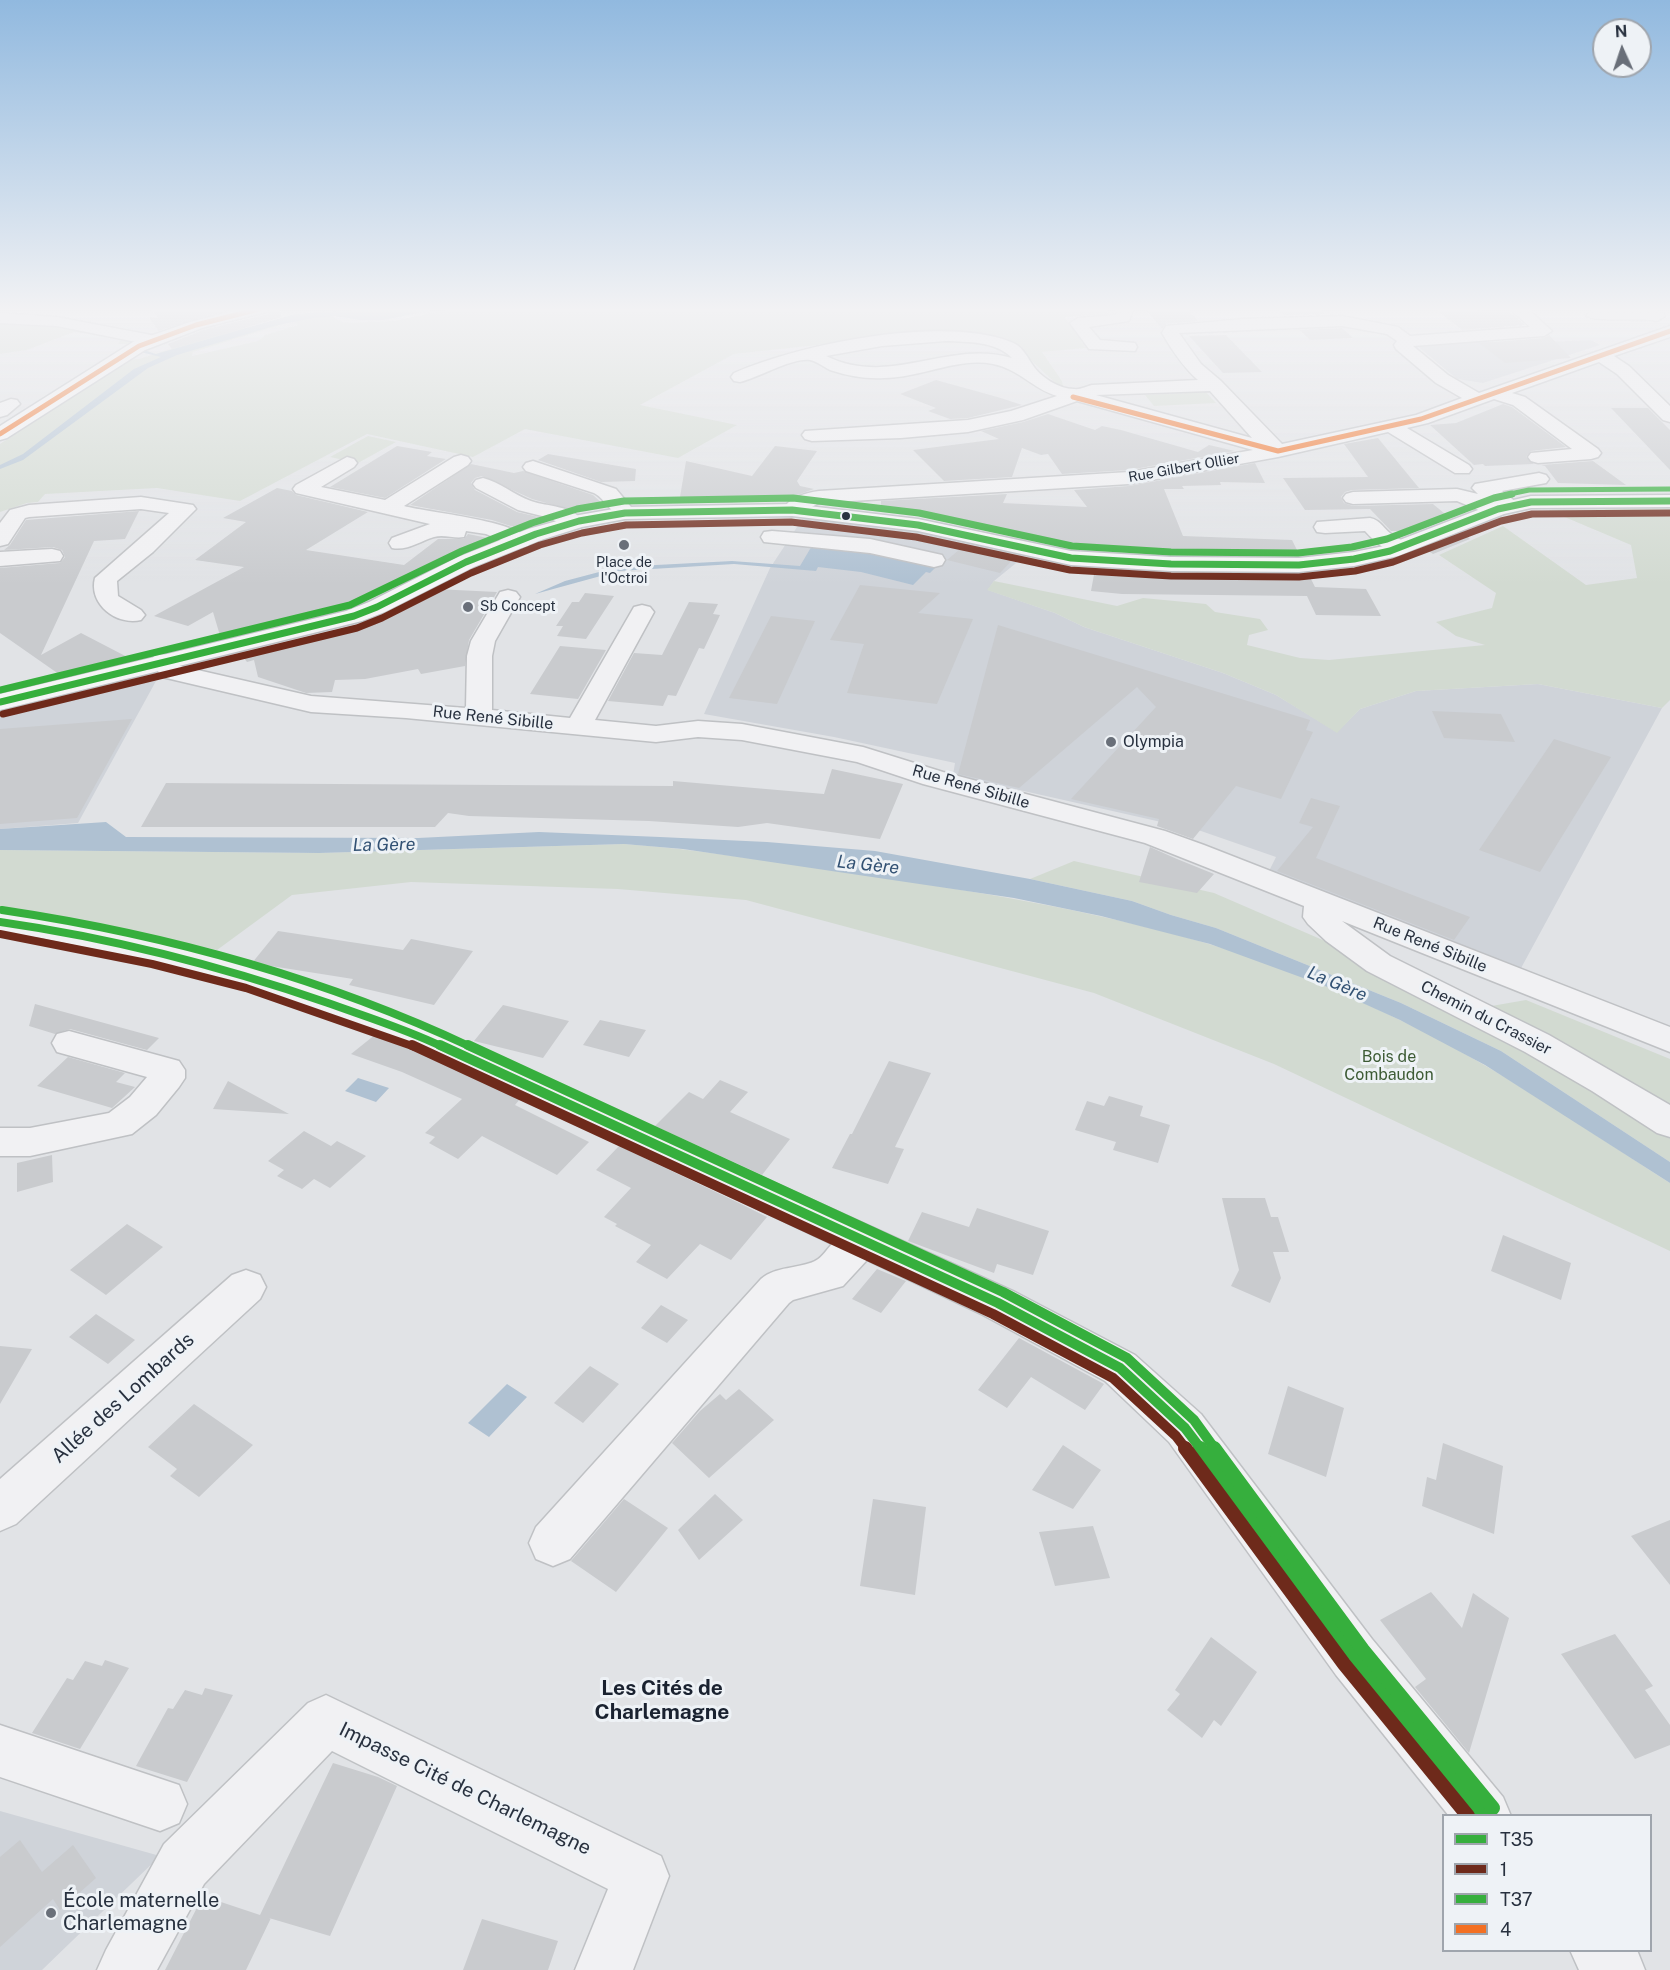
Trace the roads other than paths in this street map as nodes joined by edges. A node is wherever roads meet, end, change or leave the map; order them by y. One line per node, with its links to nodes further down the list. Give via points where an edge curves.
1 (51, 401): 12 (main road)
2 (1061, 401): 13 (street, via 968,426)
3 (1089, 401): 9 (street)
4 (1130, 401): 9 (street)
5 (1229, 401): 17 (street)
6 (1467, 401): 11 (street, Rue Gilbert Ollier)
7 (1519, 401): 15 (street, via 1591,453)
8 (1655, 401): 10 (street)
9 (1140, 414): 17 (street)
10 (1670, 416)
11 (1391, 426): 14 (street, Rue Gilbert Ollier); 22 (street)
12 (0, 434)
13 (812, 435)
14 (1330, 440): 16 (street, via 1340,446); 17 (street, Rue Gilbert Ollier)
15 (1538, 456)
16 (1341, 458)
17 (1279, 460): 20 (street); 31 (street, Rue Gilbert Ollier, via 1129,478 819,497)
18 (461, 461): 29 (street)
19 (347, 463): 29 (street, via 303,489)
20 (1300, 465)
21 (533, 467): 32 (street, via 601,489)
22 (1462, 469)
23 (502, 472): 25 (street)
24 (1539, 479): 30 (street, via 1482,488)
25 (483, 484): 26 (street); 33 (street, via 525,506 558,513)
26 (465, 496)
27 (1353, 498): 30 (street, via 1457,495)
28 (1670, 501): 30 (main road, via 1553,500)
29 (388, 507): 34 (street)
30 (1503, 508): 40 (main road)
31 (792, 510): 32 (main road); 40 (main road, via 908,523 1048,554 1127,561 1299,566 1354,559)
32 (625, 513): 33 (main road)
33 (573, 522): 38 (main road)
34 (472, 526): 38 (street, via 498,530); 39 (street, via 454,533 435,529)
35 (1325, 527): 40 (street, via 1370,524 1385,540)
36 (772, 537): 43 (street, via 870,546)
37 (0, 539): 46 (street, via 17,513 41,529 141,504 186,508 106,578 107,600)
38 (520, 541): 47 (main road, via 466,562 354,616)
39 (400, 543)
40 (1400, 547)
41 (52, 556): 42 (street)
42 (0, 559)
43 (934, 560)
44 (508, 597): 49 (street, via 481,648 482,702)
45 (642, 612): 50 (street)
46 (133, 615)
47 (163, 661): 48 (main road); 49 (street, Rue René Sibille, via 171,672 311,704)
48 (0, 702)
49 (477, 717): 50 (street, Rue René Sibille)
50 (578, 727): 51 (street, Rue René Sibille, via 656,734 717,729 863,755 933,778 1155,837)
51 (1320, 901): 53 (street, Rue René Sibille); 55 (street, Chemin du Crassier, via 1319,917 1365,957 1534,1042)
52 (0, 922): 57 (street, via 155,952 249,976 414,1033)
53 (1670, 1040)
54 (69, 1043): 56 (street, via 167,1070 167,1078 143,1106 119,1124 30,1142)
55 (1670, 1124)
56 (0, 1142)
57 (861, 1240): 60 (street, via 829,1274 775,1291); 63 (street, via 1085,1348 1120,1368 1153,1396 1185,1428 1354,1657)
58 (246, 1287): 59 (street, Allée des Lombards)
59 (0, 1509)
60 (553, 1543)
61 (0, 1751): 62 (street)
62 (160, 1804)
63 (1483, 1814)
64 (1601, 1952): 67 (street)
65 (126, 1970): 66 (street, Impasse Cité de Charlemagne, via 184,1864 326,1720 641,1876)
66 (604, 1970)
67 (1616, 1970)

